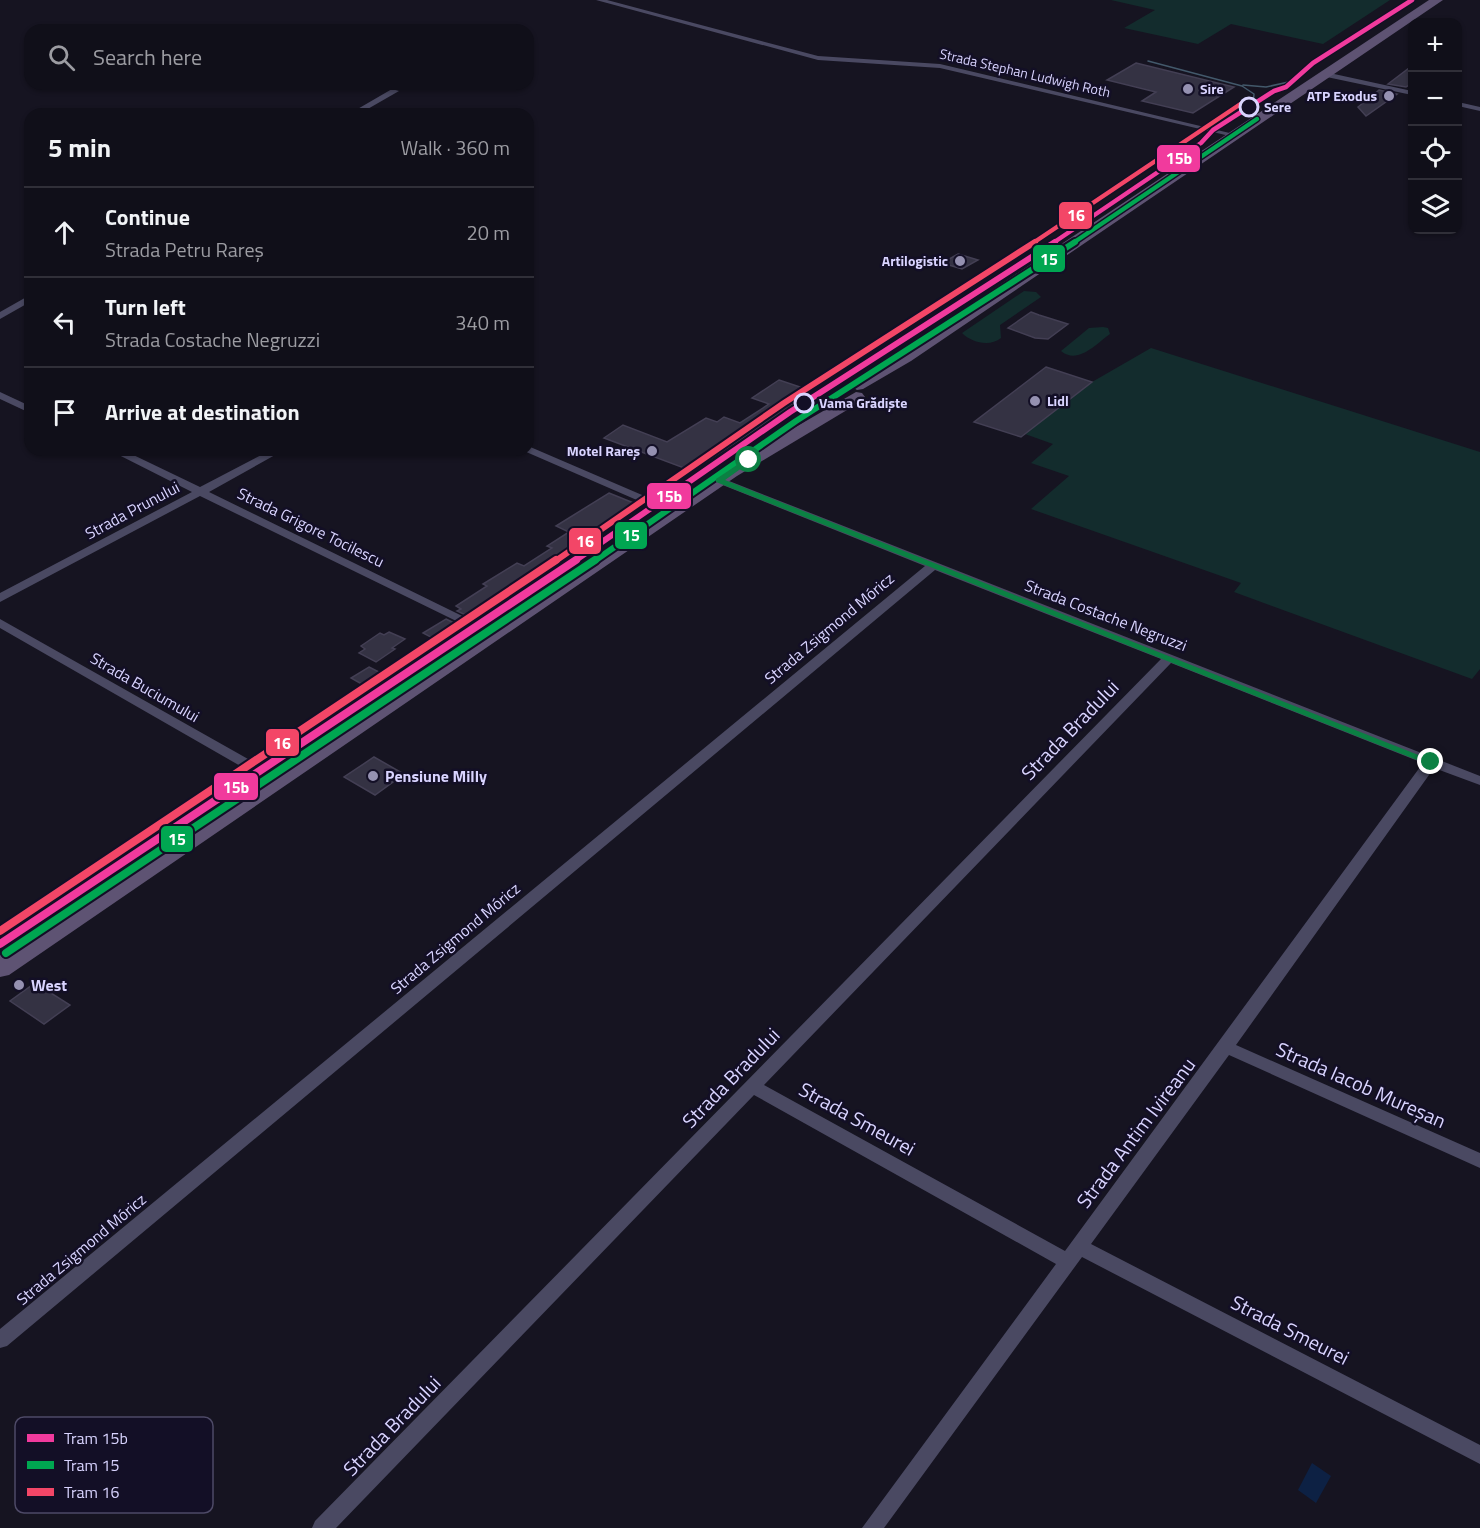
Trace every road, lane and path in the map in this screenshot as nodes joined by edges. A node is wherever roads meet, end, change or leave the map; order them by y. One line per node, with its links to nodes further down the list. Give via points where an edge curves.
1 (599, 0): 9 (street, Strada Stephan Ludwigh Roth, via 818,58 950,68)
2 (1437, 0): 3 (main road)
3 (1325, 74): 5 (street); 9 (main road)
4 (395, 91): 7 (street)
5 (1408, 92)
6 (1462, 105): 8 (street)
7 (364, 108)
8 (1480, 109)
9 (1234, 135): 17 (main road)
10 (24, 302): 11 (street)
11 (0, 316)
12 (0, 395): 13 (street)
13 (24, 407)
14 (534, 453): 19 (street)
15 (126, 456): 18 (street, Strada Grigore Tocilescu)
16 (268, 456): 18 (street, Strada Prunului)
17 (719, 480): 19 (main road); 20 (street, Strada Costache Negruzzi)
18 (201, 492): 21 (street, Strada Prunului); 23 (street, Strada Grigore Tocilescu)
19 (673, 512): 23 (main road)
20 (933, 565): 24 (street, Strada Costache Negruzzi); 33 (street, Strada Zsigmond Móricz)
21 (0, 598)
22 (0, 623): 26 (street, Strada Buciumului)
23 (493, 634): 26 (main road)
24 (1170, 657): 25 (street, Strada Costache Negruzzi); 30 (street, Strada Bradului)
25 (1431, 762): 27 (street, Strada Costache Negruzzi); 29 (street, Strada Antim Ivireanu)
26 (274, 780): 28 (main road)
27 (1480, 781)
28 (0, 968)
29 (1226, 1047): 31 (street, Strada Iacob Mureșan); 32 (street, Strada Antim Ivireanu)
30 (752, 1086): 32 (street, Strada Smeurei); 35 (street, Strada Bradului)
31 (1480, 1161)
32 (1073, 1253): 34 (street, Strada Smeurei); 36 (street, Strada Antim Ivireanu)
33 (0, 1340)
34 (1480, 1455)
35 (322, 1528)
36 (872, 1528)

